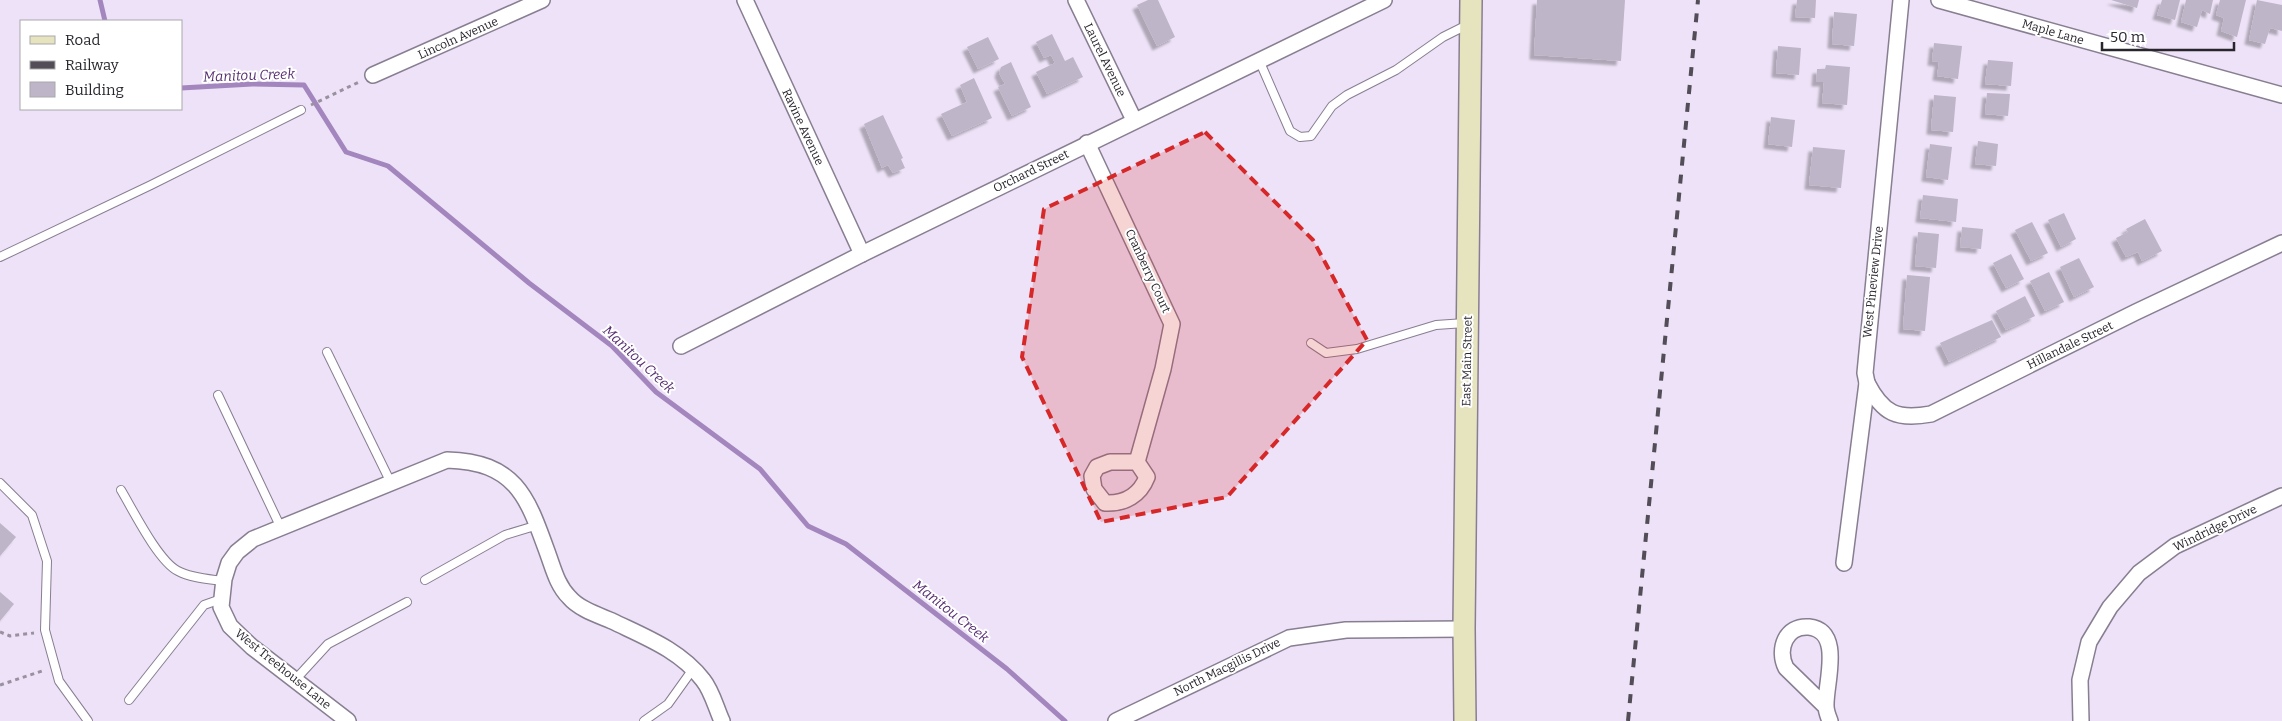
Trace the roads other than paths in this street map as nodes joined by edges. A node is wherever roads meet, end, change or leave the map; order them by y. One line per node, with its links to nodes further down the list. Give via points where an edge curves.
1 (542, 0): 8 (street, Lincoln Avenue)
2 (745, 0): 17 (street, Ravine Avenue)
3 (1076, 0): 14 (street, Laurel Avenue)
4 (1384, 0): 10 (street, Orchard Street)
5 (1472, 0): 9 (main road, East Main Street)
6 (1901, 0): 23 (street, West Pineview Drive, via 1865,373)
7 (1939, 0): 12 (street, Maple Lane)
8 (519, 5): 11 (street, Lincoln Avenue)
9 (1471, 23): 10 (lane, via 1396,70 1347,95 1332,106 1312,136 1300,137 1290,131); 19 (main road, East Main Street)
10 (1259, 60): 14 (street, Orchard Street)
11 (373, 75)
12 (2282, 95)
13 (301, 110): 18 (lane)
14 (1134, 120): 15 (street, Orchard Street)
15 (1087, 144): 17 (street, Orchard Street); 25 (street, Cranberry Court, via 1172,324 1163,369)
16 (2282, 243): 23 (street, Hillandale Street, via 1931,414 1909,418 1891,413 1875,398)
17 (862, 254): 21 (street, Orchard Street)
18 (0, 257)
19 (1467, 323): 20 (lane, via 1436,325 1357,349 1326,353); 37 (main road, East Main Street)
20 (1310, 342)
21 (681, 346)
22 (327, 352): 27 (lane)
23 (1867, 383): 32 (street, West Pineview Drive)
24 (218, 395): 31 (lane)
25 (1136, 462)
26 (0, 483): 42 (lane, via 32,515 47,561 46,631 58,681)
27 (391, 483): 30 (street, West Treehouse Lane, via 447,460 471,461 511,480 521,490); 31 (street, West Treehouse Lane)
28 (121, 490): 34 (lane, via 161,556 177,571)
29 (2282, 496): 48 (street, Windridge Drive, via 2175,546 2139,574 2110,607 2089,642 2080,680)
30 (538, 525): 33 (lane, via 505,535); 38 (street, West Treehouse Lane, via 559,583 570,598 586,609 662,645)
31 (283, 527): 34 (street, West Treehouse Lane, via 254,539 237,552)
32 (1844, 563)
33 (425, 580)
34 (223, 581): 35 (street, West Treehouse Lane)
35 (222, 599): 39 (street, West Treehouse Lane, via 230,626); 40 (lane, via 204,605)
36 (407, 602): 39 (lane, via 328,644)
37 (1464, 629): 46 (street, North Macgillis Drive, via 1346,630 1288,638); 47 (main road, East Main Street)
38 (693, 669): 44 (lane, via 668,704); 45 (street, West Treehouse Lane, via 704,681)
39 (295, 680): 43 (street, West Treehouse Lane)
40 (129, 700)
41 (1828, 714): 41 (street, via 1829,643 1814,628 1799,628 1786,637 1783,662)
42 (88, 721)
43 (348, 721)
44 (644, 721)
45 (722, 721)
46 (1116, 721)
47 (1465, 721)
48 (2080, 721)

